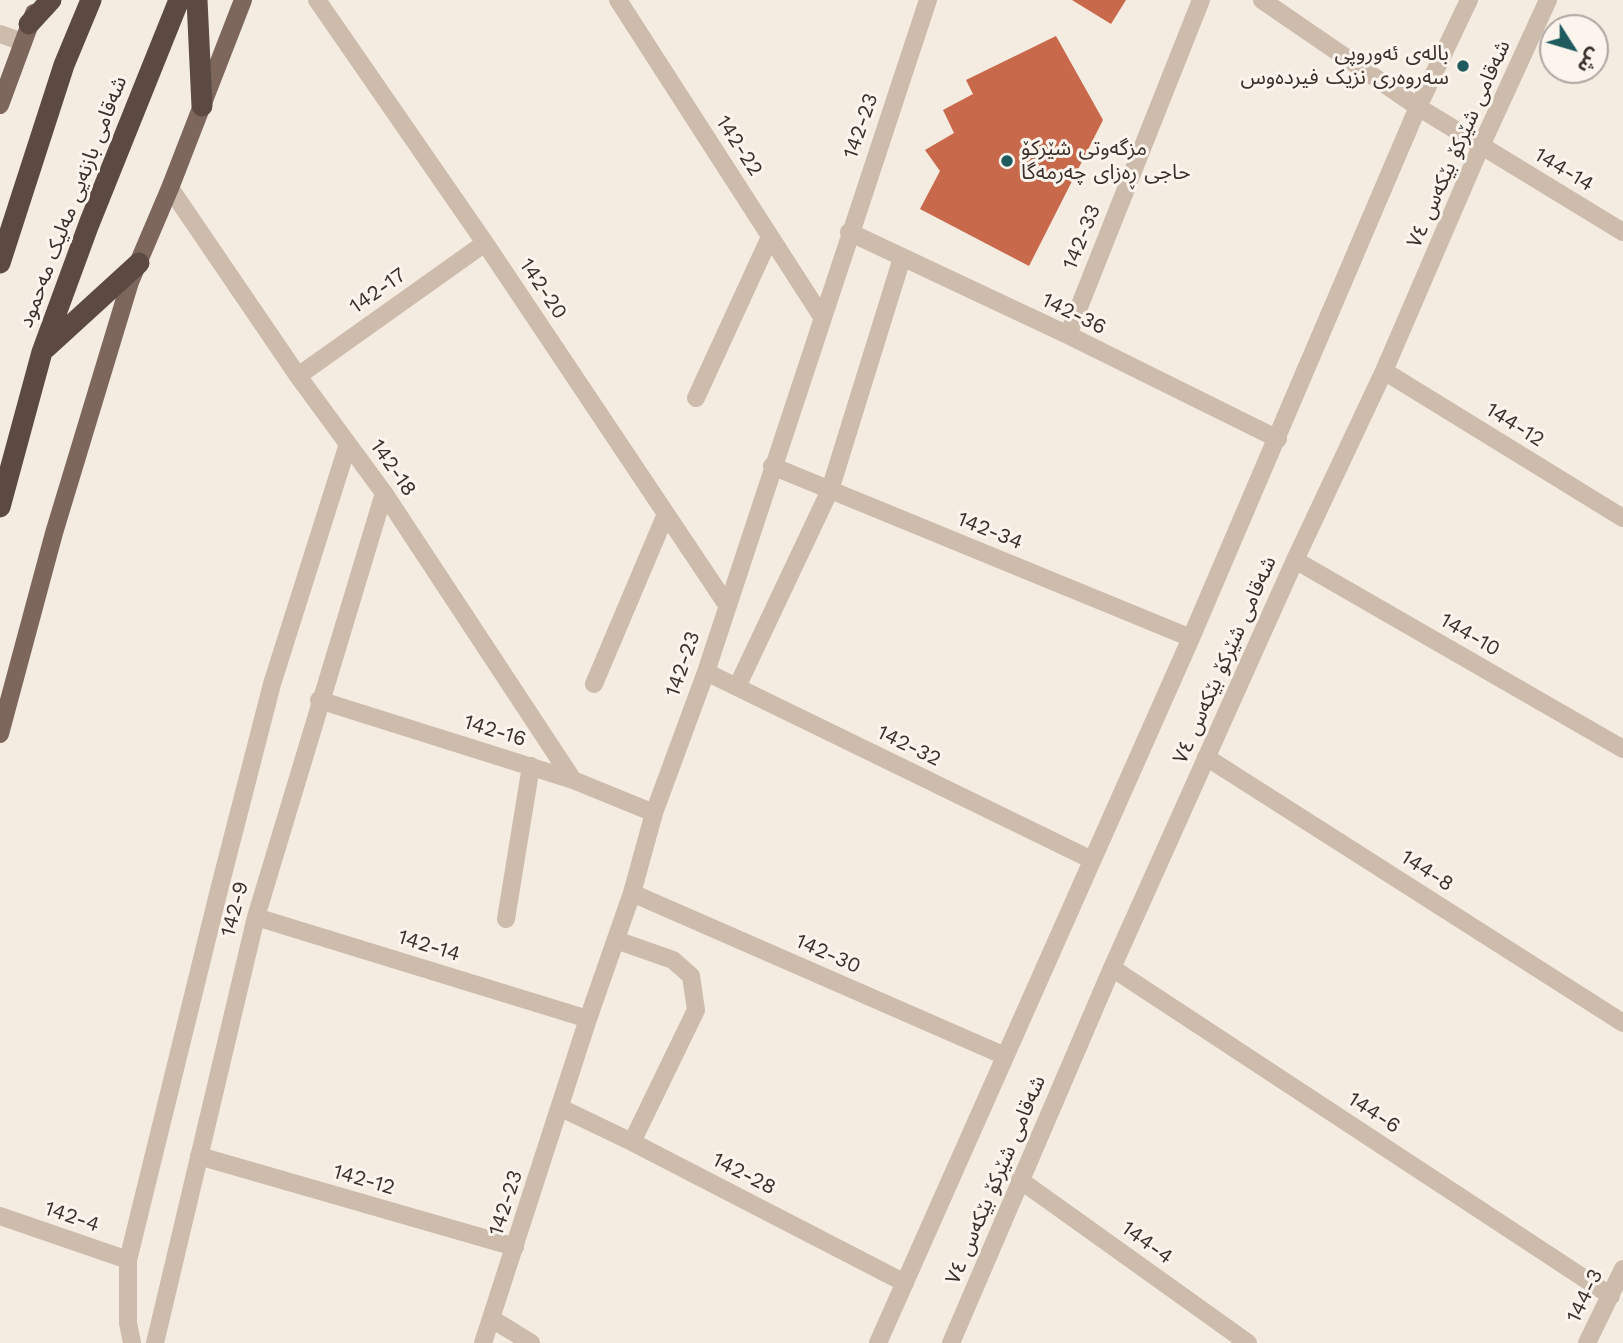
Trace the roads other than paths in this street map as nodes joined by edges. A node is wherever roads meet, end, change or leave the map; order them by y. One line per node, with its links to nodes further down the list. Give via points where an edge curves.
1 (38, 0): 14 (main road)
2 (51, 0): 14 (highway)
3 (91, 0): 26 (highway, via 64,65)
4 (179, 0): 30 (highway, شەقامی بازنەیی مەلیک مەحمود)
5 (197, 0): 17 (highway)
6 (243, 0): 17 (main road)
7 (618, 0): 23 (street, 142-22)
8 (928, 0): 21 (street, 142-23)
9 (1201, 0): 29 (street, 142-33)
10 (1262, 0): 18 (street, 144-14)
11 (1469, 0): 18 (street, شەقامی شێرکۆ بێکەس ٧٤)
12 (1548, 0): 19 (street, شەقامی شێرکۆ بێکەس ٧٤)
13 (322, 2): 24 (street, 142-20)
14 (26, 33): 15 (street); 16 (main road)
15 (0, 34)
16 (0, 104)
17 (202, 106): 20 (main road)
18 (1418, 107): 19 (street, 144-14); 34 (street, شەقامی شێرکۆ بێکەس ٧٤)
19 (1481, 146): 22 (street, 144-14); 31 (street, شەقامی شێرکۆ بێکەس ٧٤)
20 (170, 188): 27 (main road); 32 (street, 142-18)
21 (849, 232): 25 (street, 142-36); 28 (street, 142-23)
22 (1623, 232)
23 (770, 237): 28 (street, 142-22); 33 (street)
24 (485, 243): 32 (street, 142-17); 40 (street, 142-20)
25 (902, 258): 29 (street, 142-36); 37 (street)
26 (0, 262)
27 (139, 263): 30 (highway); 49 (main road, via 54,533)
28 (822, 317): 36 (street, 142-23)
29 (1068, 335): 34 (street, 142-36)
30 (42, 352): 39 (highway, شەقامی بازنەیی مەلیک مەحمود)
31 (1384, 371): 41 (street, 144-12); 42 (street, شەقامی شێرکۆ بێکەس ٧٤)
32 (298, 376): 35 (street, 142-18)
33 (696, 398)
34 (1278, 439): 44 (street, شەقامی شێرکۆ بێکەس ٧٤)
35 (348, 444): 38 (street, 142-18); 70 (street, via 272,684)
36 (772, 466): 37 (street, 142-34); 43 (street, 142-23)
37 (830, 490): 44 (street, 142-34); 47 (street)
38 (384, 493): 48 (street, 142-9); 53 (street, 142-18)
39 (0, 507)
40 (666, 514): 43 (street, 142-20); 46 (street)
41 (1623, 518)
42 (1295, 560): 50 (street, 144-10); 51 (street, شەقامی شێرکۆ بێکەس ٧٤)
43 (727, 605): 45 (street, 142-23)
44 (1191, 638): 55 (street, شەقامی شێرکۆ بێکەس ٧٤)
45 (706, 672): 47 (street, 142-32); 54 (street, 142-23)
46 (593, 684)
47 (737, 687): 55 (street, 142-32)
48 (319, 700): 52 (street, 142-16); 57 (street, 142-9)
49 (0, 734)
50 (1623, 749)
51 (1206, 757): 60 (street, شەقامی شێرکۆ بێکەس ٧٤); 62 (street, 144-8)
52 (531, 766): 53 (street, 142-16); 58 (street)
53 (573, 780): 54 (street, 142-16)
54 (654, 813): 56 (street, 142-23)
55 (1092, 860): 63 (street, شەقامی شێرکۆ بێکەس ٧٤)
56 (632, 893): 59 (street, 142-23); 63 (street, 142-30)
57 (256, 917): 61 (street, 142-14); 66 (street, 142-9)
58 (506, 919)
59 (616, 940): 61 (street, 142-23); 65 (street, via 673,960 691,976 695,1010)
60 (1112, 968): 67 (street, شەقامی شێرکۆ بێکەس ٧٤); 73 (street, 144-6)
61 (588, 1019): 64 (street, 142-23)
62 (1623, 1023)
63 (1005, 1056): 72 (street, شەقامی شێرکۆ بێکەس ٧٤)
64 (561, 1108): 65 (street, 142-28); 69 (street, 142-23)
65 (632, 1142): 72 (street, 142-28)
66 (200, 1156): 69 (street, 142-12); 76 (street, 142-9)
67 (1020, 1180): 80 (street, شەقامی شێرکۆ بێکەس ٧٤); 81 (street, 144-4)
68 (0, 1216): 70 (street, 142-4)
69 (515, 1247): 74 (street, 142-23)
70 (128, 1260): 75 (street)
71 (1623, 1269): 73 (street, 144-3)
72 (905, 1283): 79 (street, شەقامی شێرکۆ بێکەس ٧٤)
73 (1611, 1296): 82 (street, 144-3)
74 (492, 1319): 77 (street, 142-23); 78 (street)
75 (132, 1343)
76 (155, 1343)
77 (483, 1343)
78 (531, 1343)
79 (878, 1343)
80 (951, 1343)
81 (1248, 1343)
82 (1587, 1343)

